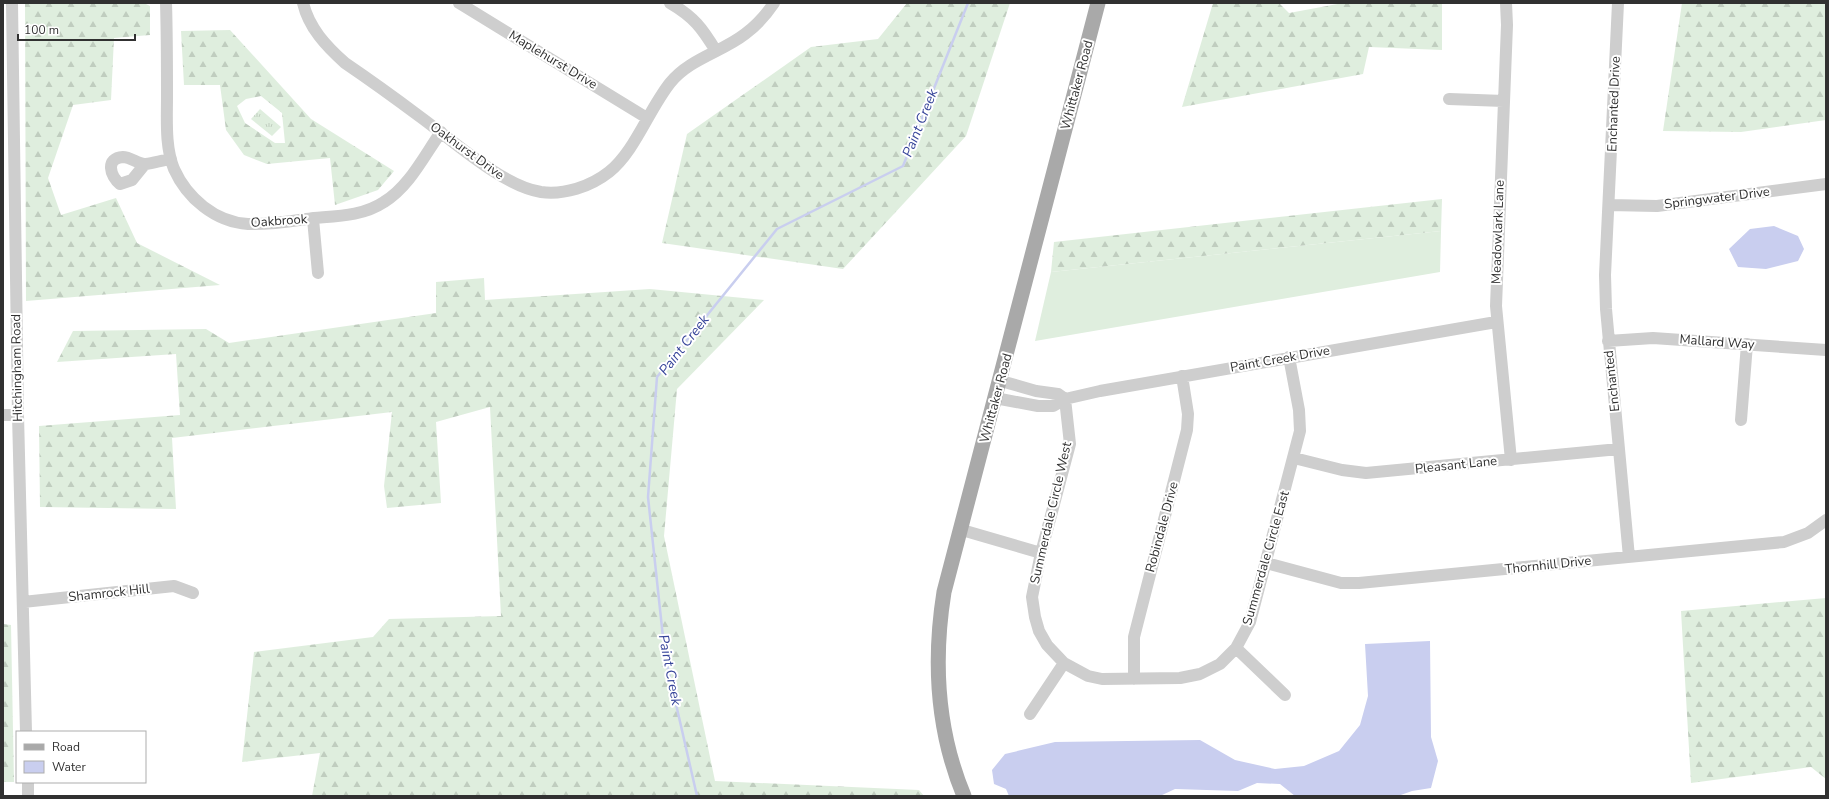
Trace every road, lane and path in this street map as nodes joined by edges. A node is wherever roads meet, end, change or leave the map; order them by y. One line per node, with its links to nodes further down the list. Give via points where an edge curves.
1 (12, 3): 31 (street, Hitchingham Road)
2 (166, 3): 15 (street, Oakbrook, via 168,134)
3 (303, 3): 14 (street, Oakhurst Drive, via 327,48)
4 (459, 3): 13 (street, Maplehurst Drive)
5 (670, 3): 10 (street, via 700,26)
6 (774, 3): 10 (street, Oakhurst Drive, via 745,35)
7 (1098, 3): 27 (main road, Whittaker Road)
8 (1506, 3): 12 (street, Meadowlark Lane)
9 (1618, 3): 18 (street, Enchanted Drive)
10 (716, 51): 13 (street, Oakhurst Drive, via 686,69 671,82)
11 (1449, 99): 12 (street)
12 (1504, 101): 21 (street, Meadowlark Lane)
13 (647, 118): 14 (street, Oakhurst Drive, via 631,147 608,173 589,184 568,191 554,192 540,192 506,179)
14 (441, 132): 19 (street, Oakbrook, via 401,188 384,202 362,212)
15 (171, 158): 16 (street); 19 (street, Oakbrook, via 174,169 189,194 218,216 236,222 259,224)
16 (145, 164)
17 (1826, 184): 18 (street, Springwater Drive, via 1657,206)
18 (1609, 205): 22 (street, Enchanted, via 1605,275)
19 (313, 218): 20 (street)
20 (318, 274)
21 (1496, 322): 25 (street, Paint Creek Drive); 35 (street, Meadowlark Lane)
22 (1608, 341): 23 (street, Mallard Way, via 1653,338); 33 (street, Enchanted)
23 (1747, 344): 24 (street, Mallard Way); 32 (street)
24 (1826, 350)
25 (1289, 357): 26 (street, Paint Creek Drive); 34 (street, Summerdale Circle East, via 1300,421)
26 (1182, 376): 29 (street, Paint Creek Drive); 45 (street, Robindale Drive, via 1188,414 1187,430 1134,637)
27 (1000, 381): 28 (main road, Whittaker Road); 29 (street, via 1058,394)
28 (996, 398): 29 (street, Paint Creek Drive, via 1047,406 1059,404); 37 (main road, Whittaker Road)
29 (1065, 399): 38 (street, Summerdale Circle West, via 1070,444)
30 (3, 415): 31 (street)
31 (18, 415): 42 (street, Hitchingham Road)
32 (1741, 420)
33 (1619, 449): 35 (street, Pleasant Lane); 39 (street, Enchanted)
34 (1294, 458): 35 (street, Pleasant Lane, via 1366,473); 40 (street, Summerdale Circle East)
35 (1511, 460)
36 (1826, 520): 39 (street, Thornhill Drive, via 1808,533 1784,542)
37 (962, 530): 38 (street); 51 (main road, Whittaker Road, via 944,592 938,641 938,668 940,701 946,733)
38 (1041, 553): 44 (street, Summerdale Circle West, via 1033,588 1035,617 1047,645)
39 (1630, 557): 40 (street, Thornhill Drive, via 1359,583 1341,583)
40 (1266, 563): 43 (street, Summerdale Circle East, via 1250,622)
41 (193, 593): 42 (street, Shamrock Hill, via 174,586)
42 (23, 602): 48 (street, Hitchingham Road)
43 (1236, 648): 45 (street, Summerdale Circle East, via 1220,664 1200,674 1180,678); 46 (street)
44 (1064, 663): 45 (street, Summerdale Circle West, via 1088,676 1102,679); 47 (street)
45 (1134, 679)
46 (1285, 695)
47 (1030, 714)
48 (26, 731)
49 (28, 783): 50 (street)
50 (28, 796)
51 (964, 796)

